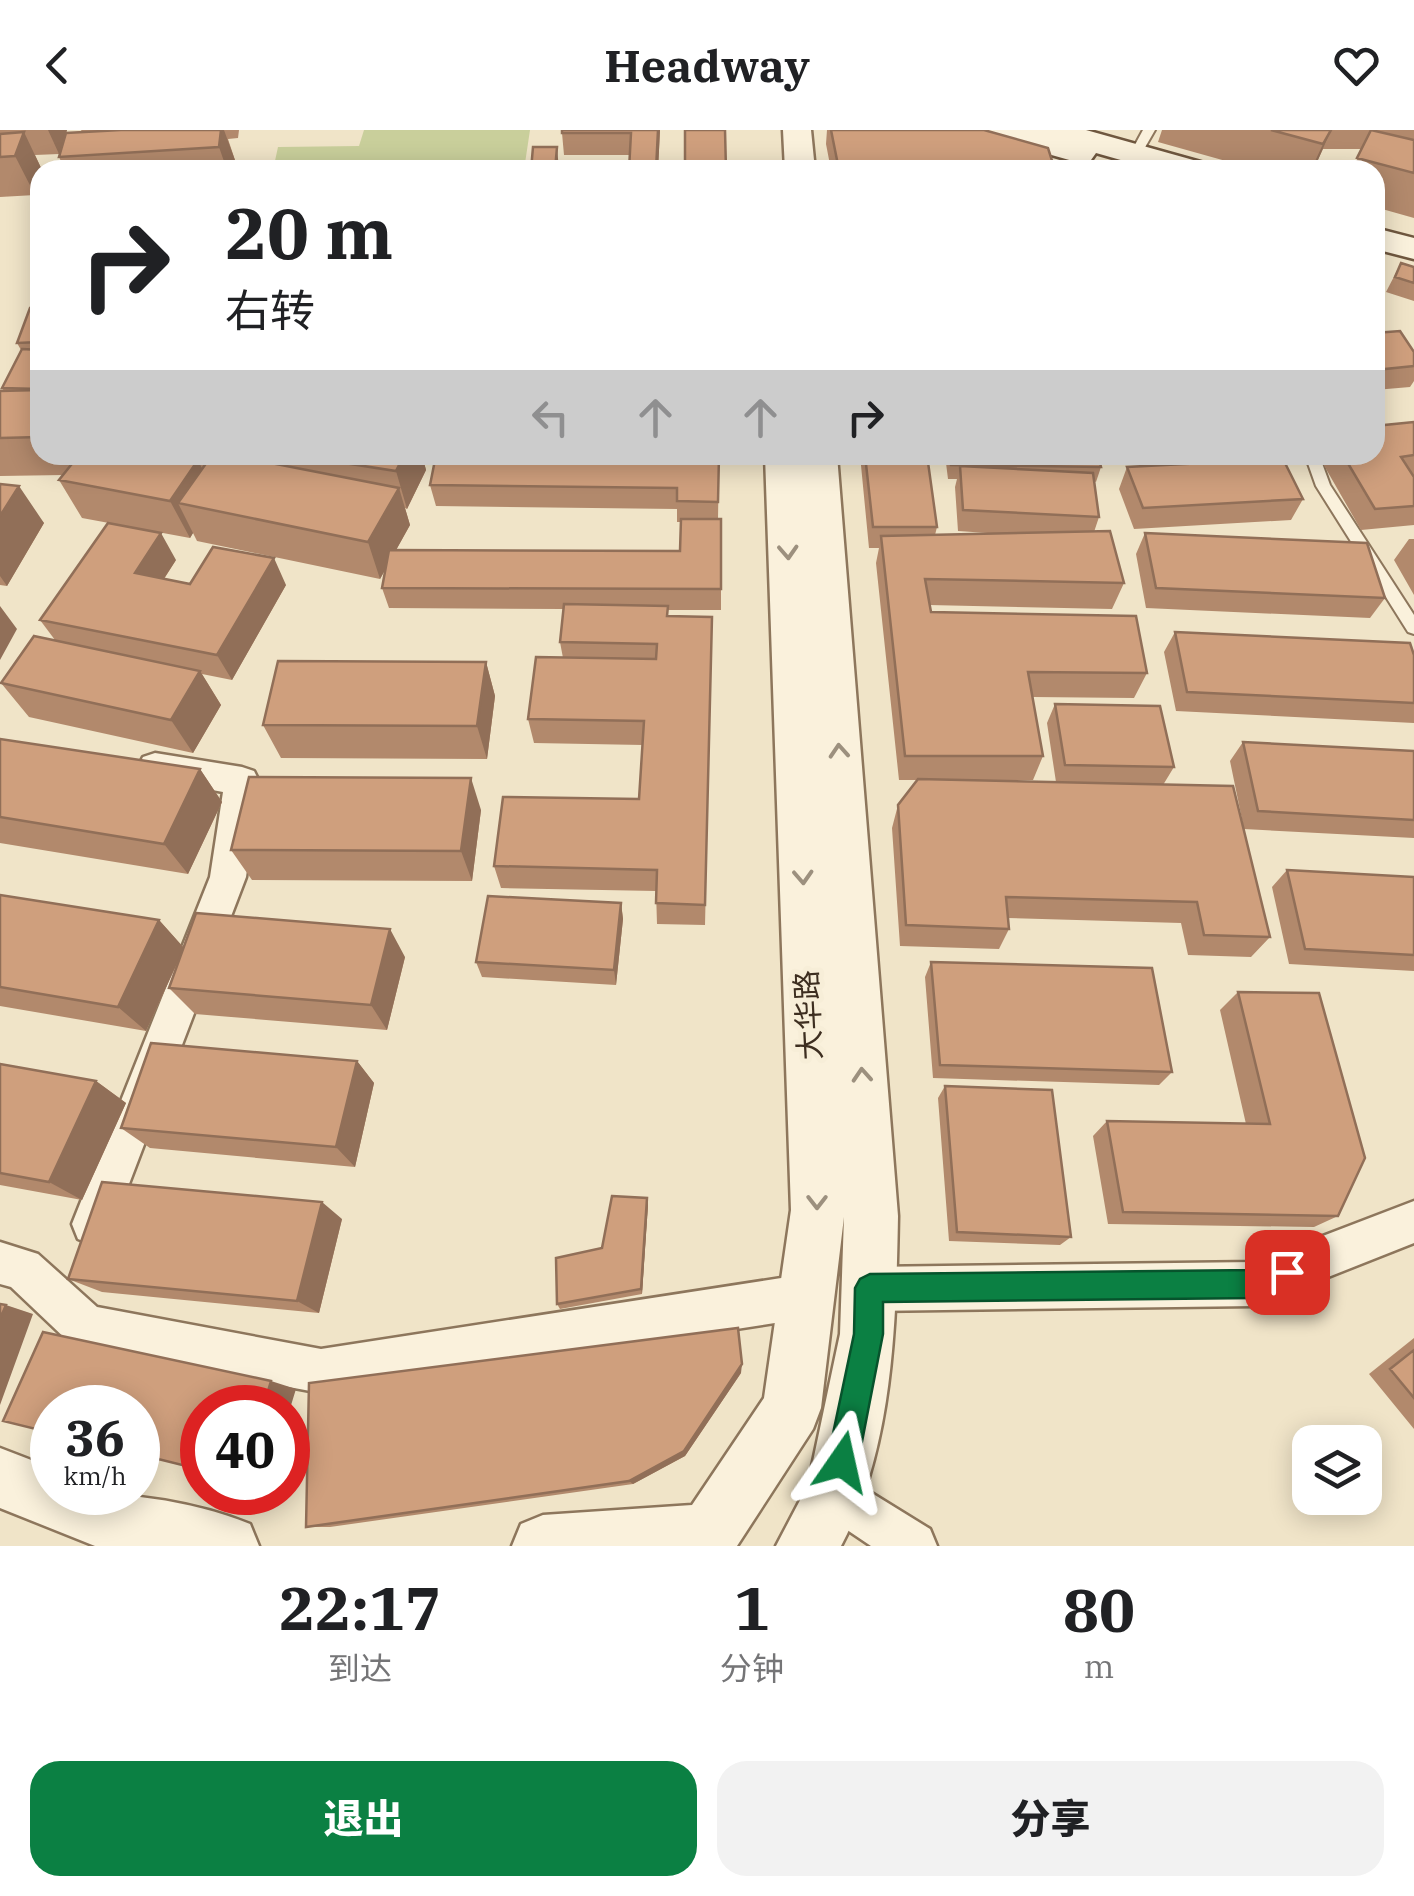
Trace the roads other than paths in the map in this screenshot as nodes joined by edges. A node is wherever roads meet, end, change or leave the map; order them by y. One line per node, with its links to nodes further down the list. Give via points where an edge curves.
1 (797, 130): 5 (street)
2 (998, 130): 4 (main road)
3 (1051, 130): 4 (main road)
4 (1141, 151): 6 (main road)
5 (799, 160)
6 (1165, 160)
7 (1385, 225): 8 (main road)
8 (1414, 233)
9 (1385, 241): 10 (main road)
10 (1414, 249)
11 (783, 465): 20 (street, 大华路, one-way to 20, via 818,1210)
12 (820, 465): 19 (street, 大华路, one-way to 12, via 871,1216)
13 (1316, 465): 14 (lane)
14 (1414, 628)
15 (112, 760): 18 (street, via 242,781 228,877)
16 (1414, 1222): 19 (street, via 1255,1284)
17 (0, 1263): 18 (street)
18 (73, 1273): 20 (street, via 86,1328 321,1371)
19 (870, 1288): 22 (street, 大华路, via 868,1334)
20 (806, 1296): 23 (street, 大华路, via 792,1408)
21 (0, 1478): 24 (street, via 117,1524)
22 (836, 1494): 26 (street, 大华路); 27 (street)
23 (705, 1540): 25 (street)
24 (228, 1546)
25 (543, 1546)
26 (806, 1546)
27 (913, 1546)

